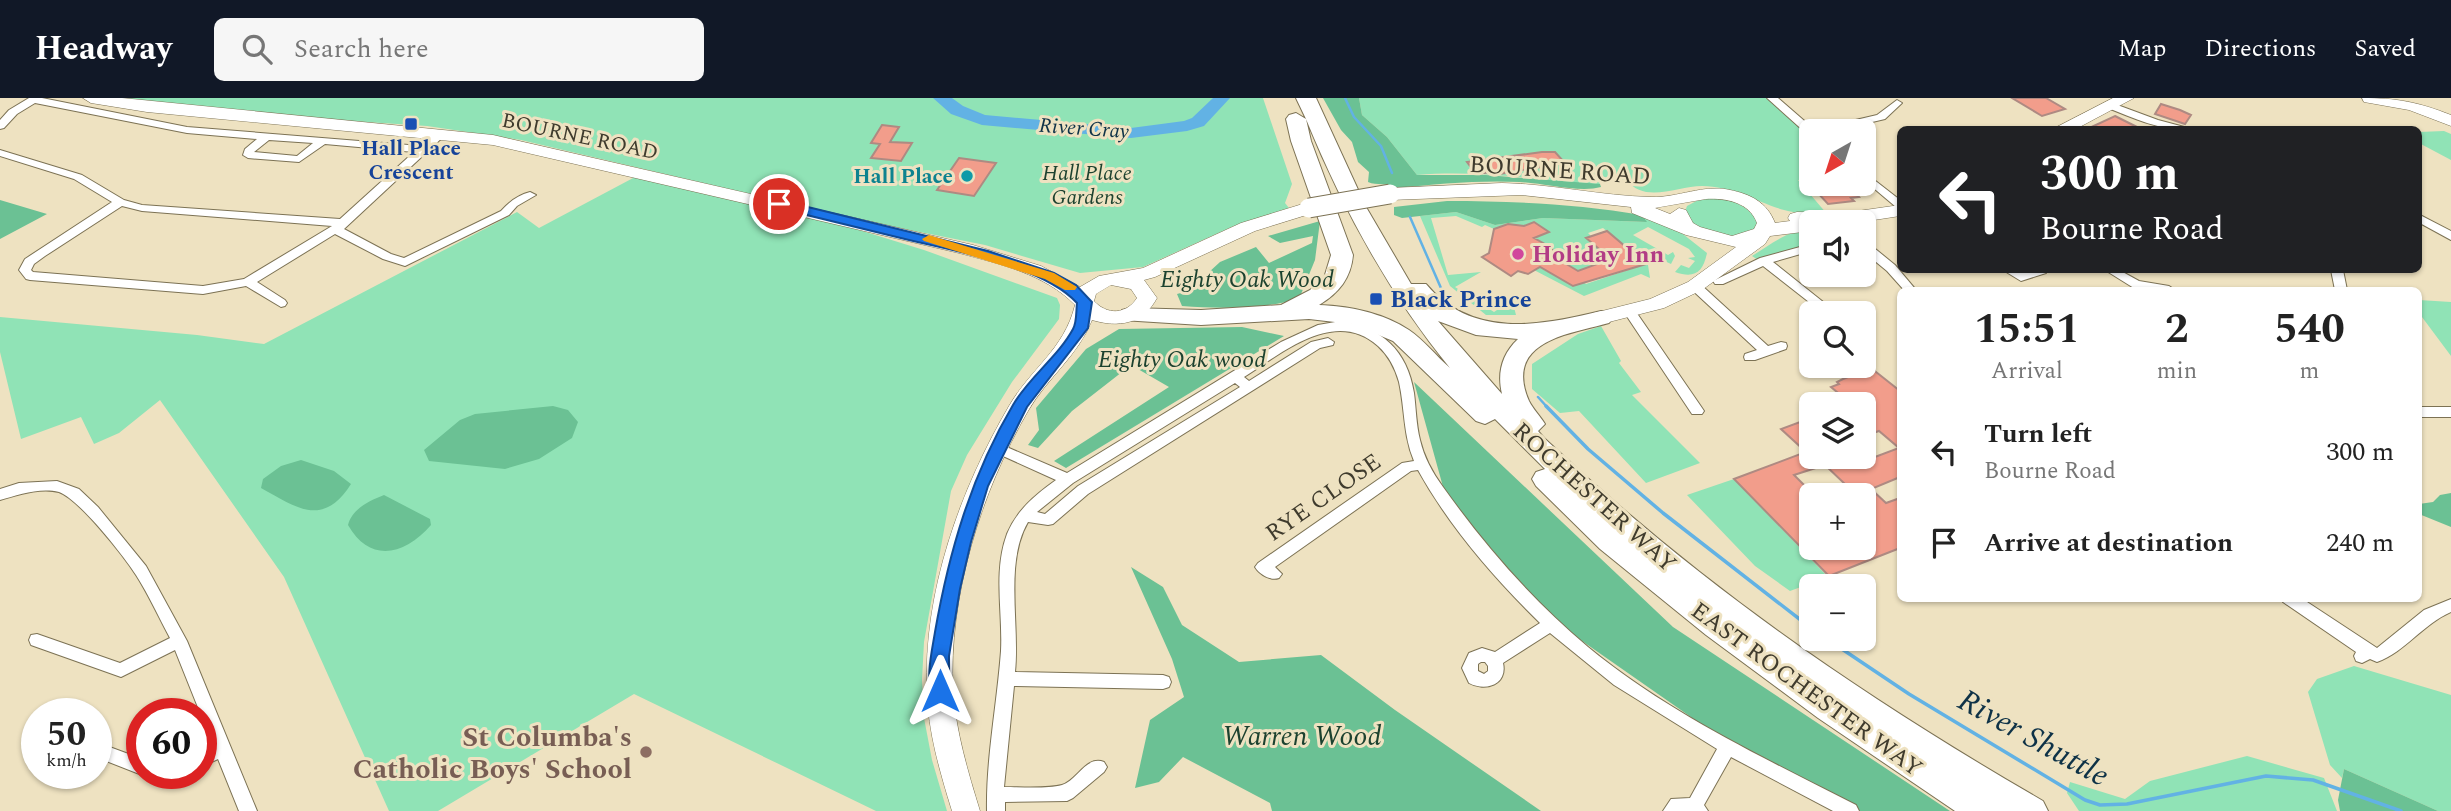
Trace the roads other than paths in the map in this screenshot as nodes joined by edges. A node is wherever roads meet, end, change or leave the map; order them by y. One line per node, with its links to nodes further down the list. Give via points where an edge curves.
1 (91, 98): 17 (main road, BOURNE ROAD)
2 (1772, 98): 13 (street)
3 (2370, 98): 5 (main road)
4 (35, 99): 11 (street); 18 (street, via 187,131)
5 (2393, 100): 12 (main road)
6 (2119, 102): 9 (street); 14 (main road)
7 (1898, 103): 10 (street)
8 (1300, 106): 57 (highway, via 1301,141 1342,266 1324,292); 61 (highway, via 1323,122 1373,220 1430,304 1486,330 1510,333); 72 (highway, ROCHESTER WAY, via 1352,235 1415,331); 91 (highway, ROCHESTER WAY, via 1393,275 1500,410 1656,555 1737,620 1922,747)
9 (2140, 117): 15 (street); 16 (street)
10 (1872, 119)
11 (2, 121)
12 (2451, 121)
13 (1799, 122)
14 (2068, 126)
15 (2139, 126)
16 (2170, 126)
17 (440, 134): 20 (street); 45 (main road, BOURNE ROAD, via 540,149 928,239)
18 (266, 137): 19 (street); 19 (street, via 248,155 299,159)
19 (323, 141): 20 (street)
20 (423, 149): 35 (street)
21 (0, 153): 26 (street, via 78,177)
22 (1876, 185): 27 (street)
23 (530, 195): 35 (street, via 484,224 405,262 393,261)
24 (1393, 197): 25 (main road, BOURNE ROAD, via 1427,190 1538,190 1654,203); 30 (main road, BOURNE ROAD); 36 (main road, BOURNE ROAD, via 1577,200 1645,210)
25 (1684, 199): 28 (main road, BOURNE ROAD, via 1715,193); 36 (main road, via 1678,211)
26 (120, 202): 35 (street, via 156,210); 48 (street, via 41,253 25,270 30,276 203,290)
27 (1897, 202)
28 (1751, 203): 29 (main road, via 1803,219); 37 (main road, via 1764,216)
29 (1897, 211)
30 (1313, 212): 47 (main road, BOURNE ROAD, via 1248,226 1148,273); 52 (main road, BOURNE ROAD, via 1161,277)
31 (1897, 214): 33 (main road)
32 (2422, 218): 38 (street)
33 (1876, 220)
34 (1799, 224): 37 (main road)
35 (339, 227): 48 (street)
36 (1689, 228): 37 (main road, BOURNE ROAD, via 1734,242); 46 (main road, via 1713,251)
37 (1763, 232): 46 (main road)
38 (2451, 236)
39 (1799, 251): 41 (street)
40 (1876, 256): 50 (street)
41 (1764, 261): 46 (street); 53 (street)
42 (2015, 273): 43 (street, via 2021,277)
43 (2033, 273)
44 (2115, 273): 51 (street)
45 (1049, 276): 47 (main road, BOURNE ROAD); 55 (main road, BOURNE ROAD, via 1071,288)
46 (1716, 277): 49 (main road)
47 (1106, 280): 52 (main road, via 1128,280); 55 (main road, via 1086,291)
48 (248, 282): 54 (street)
49 (1695, 286): 56 (main road); 65 (street)
50 (1907, 287)
51 (2141, 287)
52 (1146, 294): 58 (main road, BOURNE ROAD, via 1142,307); 59 (highway)
53 (1816, 301)
54 (281, 303)
55 (1085, 303): 58 (main road, BOURNE ROAD, via 1095,314); 63 (main road, via 1081,328)
56 (1630, 312): 60 (main road); 69 (street)
57 (1280, 313): 59 (highway); 72 (highway, via 1332,311 1386,326)
58 (1120, 316): 59 (highway); 63 (main road, BOURNE ROAD, via 1094,326)
59 (1186, 317)
60 (1601, 318): 61 (highway)
61 (1560, 328): 91 (highway, via 1527,345 1513,368 1510,387 1523,415 1666,549)
62 (1328, 342): 68 (street)
63 (1070, 345): 73 (main road, via 1028,393)
64 (1781, 346): 65 (street)
65 (1766, 351): 66 (street)
66 (1750, 357)
67 (1235, 377): 68 (street); 74 (street, via 1319,327 1359,329 1377,338 1394,356 1408,382 1412,436); 75 (street)
68 (1249, 387): 77 (street, via 1083,490 1048,520)
69 (1697, 411)
70 (2422, 412): 71 (street)
71 (2451, 412)
72 (1484, 415): 91 (highway, EAST ROCHESTER WAY, via 1591,523 1723,633 1816,701)
73 (997, 448): 75 (street); 95 (main road, via 962,542 940,656 945,731)
74 (1423, 464): 78 (street, RYE CLOSE, via 1407,467 1263,567); 81 (street, via 1480,549)
75 (1068, 479): 77 (street)
76 (0, 495): 83 (street, via 19,488 57,486 74,493 141,570)
77 (1025, 514): 85 (street, via 1009,553)
78 (1274, 574)
79 (2294, 602): 80 (street, via 2365,654 2377,655 2430,614)
80 (2451, 605)
81 (1551, 624): 84 (street); 87 (street, via 1598,664)
82 (37, 640): 83 (street, via 121,670)
83 (179, 641): 88 (street)
84 (1493, 661)
85 (1006, 679): 86 (street); 92 (street, via 994,771)
86 (1163, 682)
87 (1727, 748): 93 (street); 97 (street)
88 (222, 749): 89 (street); 94 (street)
89 (217, 752)
90 (1098, 767): 92 (street, via 1067,793)
91 (1990, 801): 98 (highway, EAST ROCHESTER WAY)
92 (995, 803)
93 (1696, 809): 96 (street, via 1681,804)
94 (247, 811)
95 (966, 811)
96 (1672, 811)
97 (1850, 811)
98 (2031, 811)

